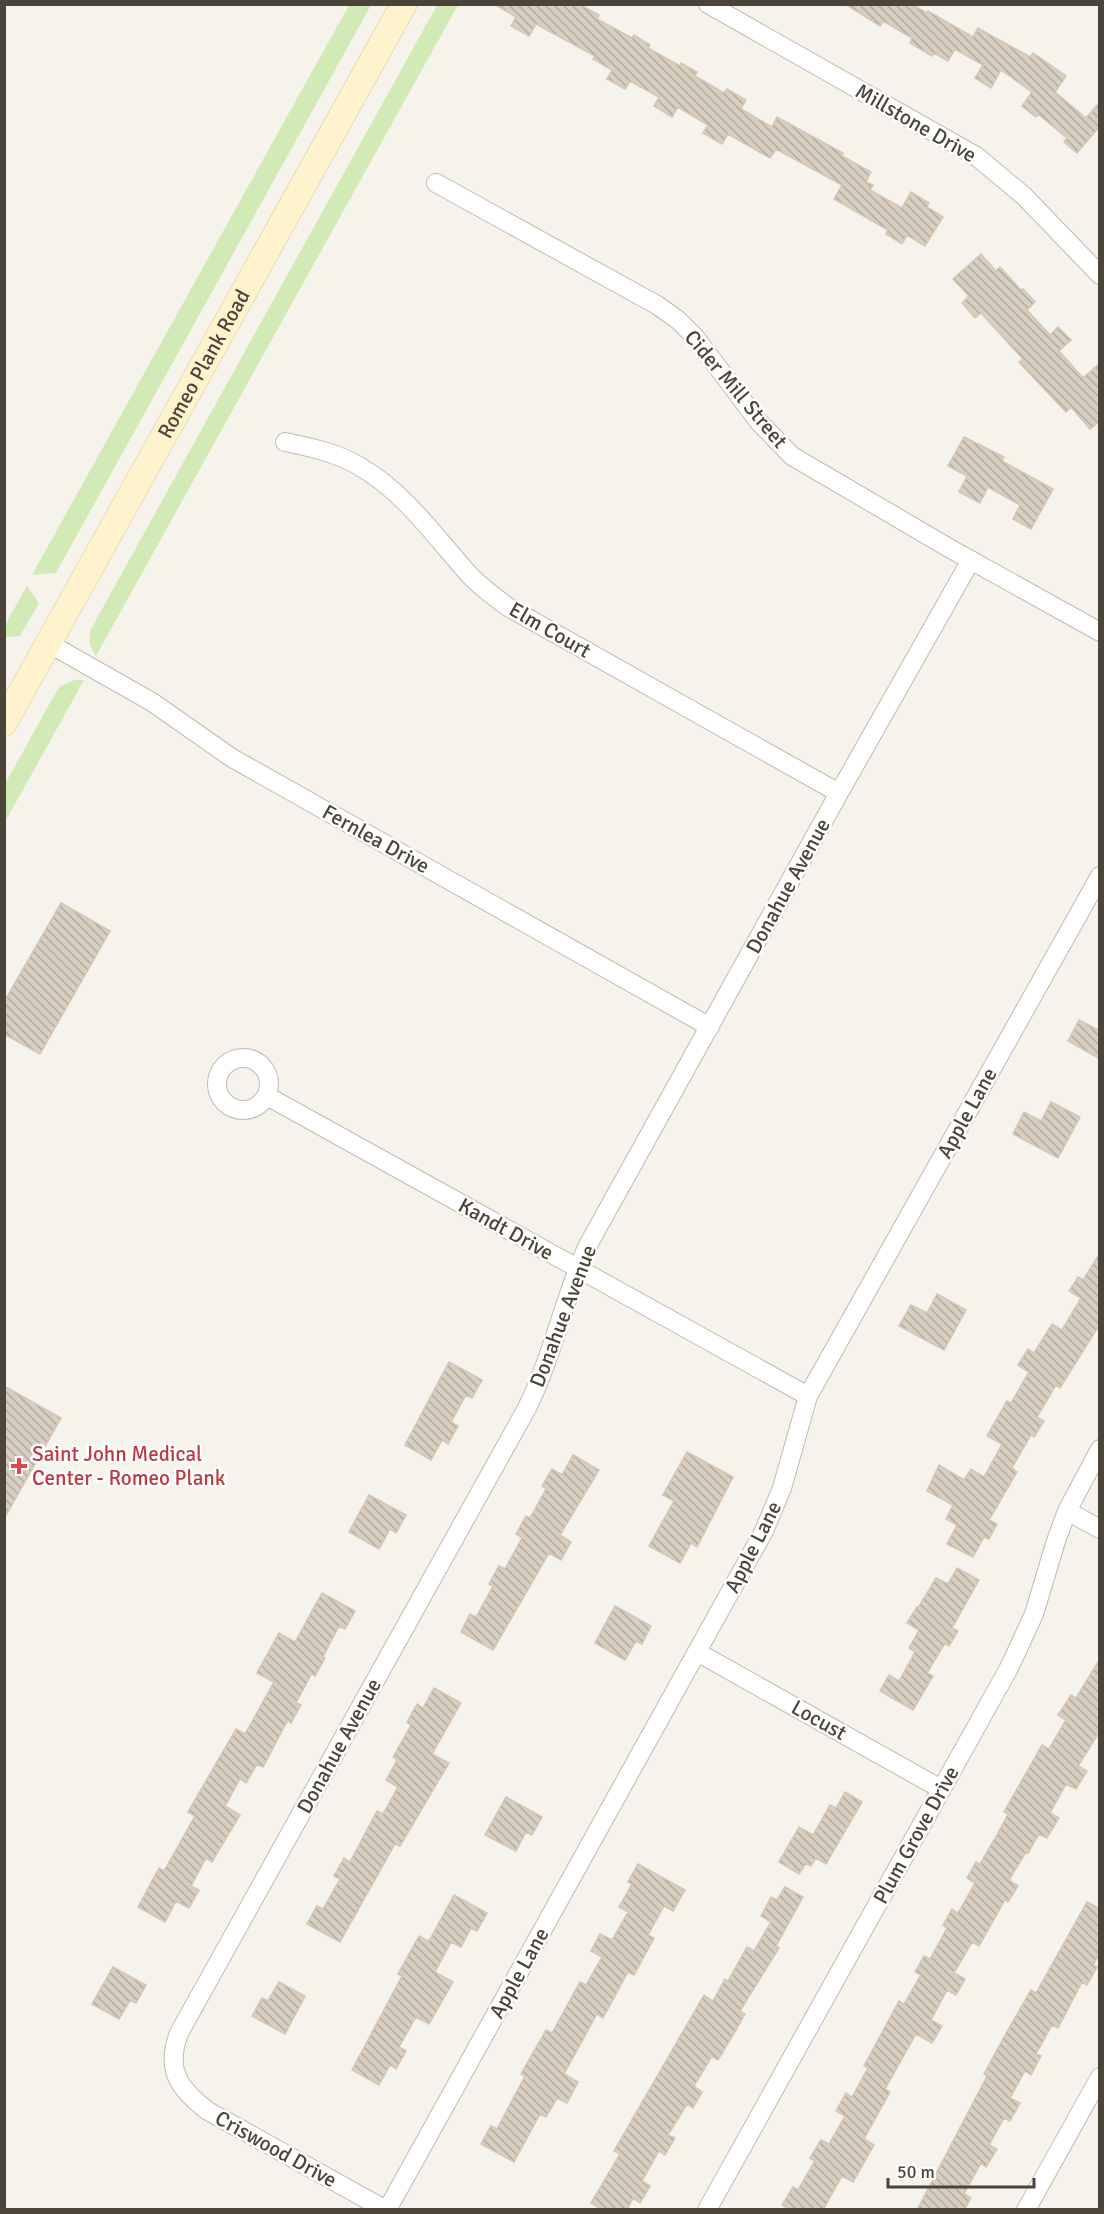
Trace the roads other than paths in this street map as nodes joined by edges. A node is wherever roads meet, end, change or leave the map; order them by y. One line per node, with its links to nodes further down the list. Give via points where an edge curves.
1 (404, 4): 8 (main road, Romeo Plank Road)
2 (708, 4): 4 (street, Millstone Drive, via 976,156 1024,196)
3 (436, 183): 6 (street, Cider Mill Street, via 657,305 695,337 759,422 792,456)
4 (1100, 275)
5 (285, 442): 10 (street, Elm Court, via 332,454 379,479 422,519 467,573 508,607)
6 (971, 560): 7 (street, Cider Mill Street); 10 (street, Donahue Avenue)
7 (1100, 632)
8 (48, 643): 9 (main road, Romeo Plank Road); 12 (street, Fernlea Drive, via 160,707 232,758)
9 (4, 723)
10 (839, 793): 12 (street, Donahue Avenue)
11 (1100, 876): 15 (street, Apple Lane)
12 (710, 1027): 14 (street, Donahue Avenue)
13 (267, 1096): 14 (street, Kandt Drive)
14 (578, 1268): 15 (street, Kandt Drive); 21 (street, Donahue Avenue, via 547,1365 527,1408 179,2033 174,2046)
15 (808, 1396): 19 (street, Apple Lane, via 775,1509)
16 (1100, 1449): 17 (street, Plum Grove Drive)
17 (1067, 1512): 18 (street); 20 (street, Plum Grove Drive, via 1024,1636)
18 (1100, 1529)
19 (697, 1652): 20 (street, Locust); 23 (street, Apple Lane)
20 (941, 1789): 24 (street, Plum Grove Drive)
21 (176, 2076): 23 (street, Criswood Drive, via 184,2090 208,2111)
22 (1100, 2077): 25 (street)
23 (386, 2210)
24 (707, 2210)
25 (1026, 2210)

